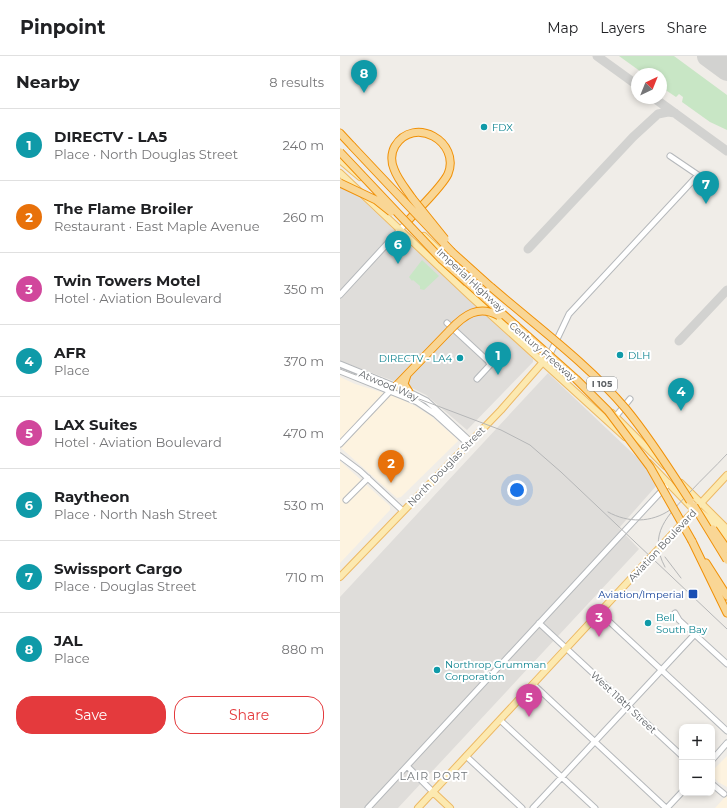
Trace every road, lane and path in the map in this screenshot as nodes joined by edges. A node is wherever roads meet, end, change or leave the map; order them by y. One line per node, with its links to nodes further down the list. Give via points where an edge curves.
1 (340, 133): 9 (highway, Century Freeway / I 105, bridge)
2 (340, 152): 10 (highway, Century Freeway / I 105, bridge)
3 (670, 156): 16 (street, via 698,175 569,314)
4 (340, 160): 7 (main road, Imperial Highway)
5 (340, 173): 8 (main road, Imperial Highway)
6 (340, 183): 10 (highway, bridge, via 368,195 385,207)
7 (408, 221): 8 (street); 9 (highway, bridge, via 447,175 450,158 448,151 438,139 423,132 408,134 402,138 394,148 393,169 397,176 444,238); 11 (main road, Imperial Highway)
8 (400, 230): 12 (main road, Imperial Highway); 13 (street)
9 (452, 252): 35 (highway, Century Freeway / I 105, bridge, via 611,393 644,432)
10 (442, 260): 15 (highway, Century Freeway / I 105, bridge)
11 (478, 288): 12 (street); 15 (main road, Imperial Highway)
12 (472, 294): 15 (main road, via 505,322); 17 (main road, Imperial Highway)
13 (340, 295)
14 (447, 323): 21 (street, via 488,361 490,365)
15 (519, 327): 16 (main road, Imperial Highway); 20 (highway, bridge, via 493,312 475,311 458,321); 40 (highway, Century Freeway / I 105, bridge, via 576,379 620,425 650,466)
16 (550, 354): 17 (main road, North Douglas Street); 25 (main road, Imperial Highway)
17 (543, 363): 26 (main road, Imperial Highway); 27 (main road, North Douglas Street)
18 (340, 364): 22 (street, Atwood Way)
19 (340, 371): 22 (street, Atwood Way)
20 (407, 375): 22 (highway); 23 (highway, via 404,384)
21 (476, 379)
22 (393, 388): 23 (street, Atwood Way); 27 (street, Atwood Way, via 429,409); 28 (street)
23 (409, 392): 27 (street, Atwood Way, via 433,406)
24 (630, 399): 25 (street)
25 (616, 416): 29 (main road, Imperial Highway)
26 (608, 422): 29 (main road, via 615,423); 33 (main road, Imperial Highway)
27 (469, 443): 36 (main road, North Douglas Street)
28 (340, 444)
29 (654, 454): 35 (main road, Imperial Highway)
30 (340, 456): 32 (street)
31 (727, 475): 35 (main road, Aviation Boulevard)
32 (368, 478): 34 (street); 36 (street)
33 (669, 483): 35 (main road, Imperial Highway); 48 (street)
34 (346, 500)
35 (696, 507): 37 (main road); 38 (main road); 39 (main road); 41 (highway, bridge); 42 (highway, Century Freeway / I 105, bridge); 45 (main road, Aviation Boulevard)
36 (403, 511): 43 (main road, North Douglas Street)
37 (727, 529)
38 (727, 534)
39 (727, 540)
40 (692, 541): 44 (highway, Century Freeway / I 105); 47 (highway)
41 (727, 549)
42 (727, 560)
43 (340, 577)
44 (727, 596)
45 (600, 612): 50 (main road, Aviation Boulevard); 52 (street)
46 (675, 613): 49 (street)
47 (727, 613)
48 (539, 623): 50 (street, West 118th Street); 62 (street)
49 (695, 634): 51 (street); 52 (street)
50 (566, 648): 53 (main road, Aviation Boulevard); 54 (street, West 118th Street)
51 (727, 664)
52 (661, 670): 54 (street); 56 (street)
53 (533, 684): 55 (main road, Aviation Boulevard); 57 (street)
54 (628, 706): 57 (street); 59 (street, West 118th Street)
55 (500, 720): 60 (main road, Aviation Boulevard); 63 (street)
56 (727, 731)
57 (595, 742): 63 (street); 74 (street)
58 (727, 743): 61 (street)
59 (679, 753)
60 (466, 756): 65 (main road, Aviation Boulevard); 71 (street)
61 (715, 757)
62 (407, 766): 65 (street); 68 (street)
63 (562, 777): 72 (street); 73 (street)
64 (715, 786): 66 (street)
65 (433, 792): 69 (main road, Aviation Boulevard); 70 (main road)
66 (724, 794)
67 (679, 795): 74 (street)
68 (368, 808)
69 (418, 808)
70 (450, 808)
71 (522, 808)
72 (533, 808)
73 (595, 808)
74 (666, 808)

